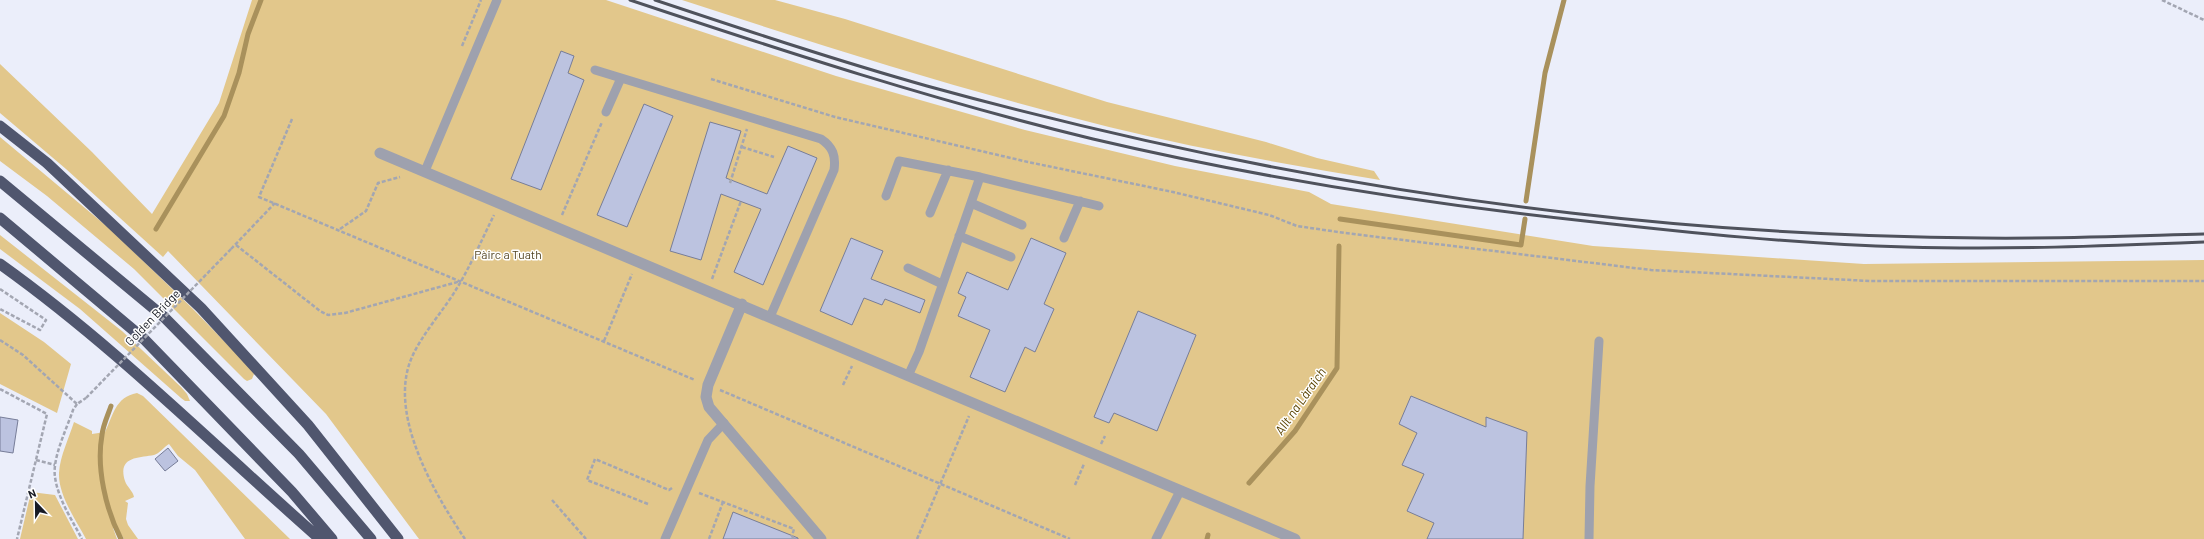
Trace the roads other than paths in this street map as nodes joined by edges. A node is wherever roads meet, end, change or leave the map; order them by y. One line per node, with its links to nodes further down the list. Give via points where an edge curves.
1 (496, 0): 8 (lane)
2 (595, 70): 3 (lane)
3 (621, 78): 4 (lane); 25 (lane, via 821,139 828,144 835,159 834,170)
4 (606, 112)
5 (0, 126): 34 (highway, via 47,163 201,308 308,425)
6 (380, 153): 8 (street)
7 (948, 170): 9 (lane); 11 (lane, via 899,161); 15 (lane)
8 (426, 171): 24 (street)
9 (980, 177): 12 (lane); 13 (lane)
10 (0, 181): 33 (highway, via 164,317 299,454)
11 (886, 196)
12 (1080, 201): 14 (lane); 19 (lane)
13 (971, 203): 17 (lane); 18 (lane)
14 (1099, 206)
15 (930, 213)
16 (0, 218): 32 (highway, via 144,339 292,492)
17 (1022, 225)
18 (959, 236): 20 (lane); 23 (lane)
19 (1064, 238)
20 (1011, 258)
21 (0, 264): 31 (highway, via 49,299 130,366)
22 (908, 268): 23 (lane)
23 (942, 284): 27 (lane)
24 (742, 304): 25 (street); 28 (street, via 708,385 706,397 709,407)
25 (770, 317): 27 (street)
26 (1599, 341): 38 (lane)
27 (908, 376): 29 (street)
28 (724, 423): 30 (lane, via 708,440); 35 (street)
29 (1180, 491): 36 (lane); 37 (street)
30 (668, 537)
31 (320, 539)
32 (332, 539)
33 (371, 539)
34 (398, 539)
35 (822, 539)
36 (1156, 539)
37 (1295, 539)
38 (1589, 539)

